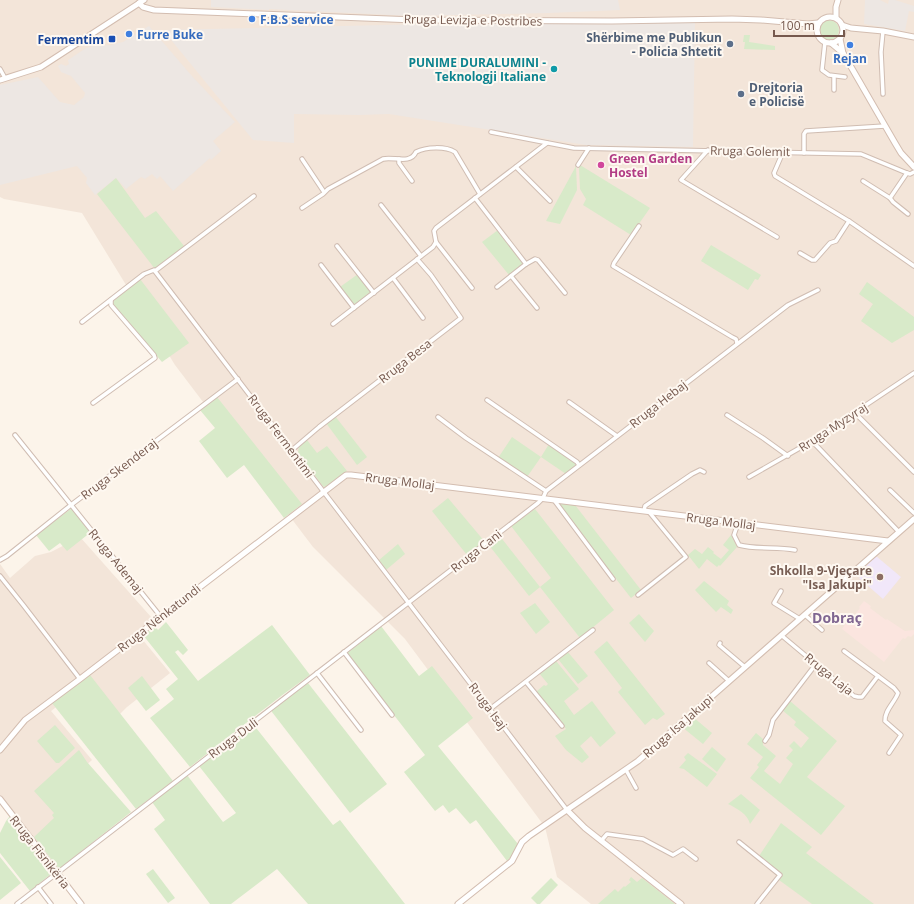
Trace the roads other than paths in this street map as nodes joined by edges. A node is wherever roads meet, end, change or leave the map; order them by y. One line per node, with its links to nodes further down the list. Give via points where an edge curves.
1 (838, 0): 3 (street)
2 (142, 2): 7 (street, Rruga Levizja e Postribes, via 143,7 154,10 350,18 519,21 760,20); 19 (street, via 41,67)
3 (836, 7): 4 (street); 5 (street)
4 (829, 17): 5 (street); 6 (street)
5 (836, 18): 8 (street)
6 (818, 23): 7 (street, Rruga Levizja e Postribes); 11 (street)
7 (808, 24): 11 (street)
8 (842, 25): 9 (street); 12 (street)
9 (851, 28): 10 (street); 12 (street)
10 (883, 31): 13 (street); 21 (street)
11 (817, 32): 14 (street, via 818,37)
12 (841, 37): 14 (street); 15 (street)
13 (914, 37)
14 (828, 43): 15 (street); 18 (street, via 822,70)
15 (843, 52): 22 (street)
16 (0, 69): 19 (street)
17 (845, 76): 18 (street)
18 (834, 77): 20 (street)
19 (3, 79)
20 (834, 90)
21 (883, 94)
22 (885, 126): 28 (street, via 806,131); 33 (street)
23 (491, 132): 24 (street, Rruga Golemit)
24 (547, 143): 25 (street, Rruga Golemit); 32 (street)
25 (589, 148): 26 (street, Rruga Golemit); 31 (street)
26 (708, 150): 27 (street, Rruga Golemit); 49 (street, via 681,180)
27 (783, 152): 28 (street, Rruga Golemit); 47 (street, via 774,175)
28 (804, 153): 35 (street, Rruga Golemit, via 866,155)
29 (302, 159): 38 (street)
30 (398, 159): 36 (street); 38 (street, via 383,159); 39 (street, via 412,157 423,149 452,150)
31 (578, 165)
32 (516, 167): 39 (street); 43 (street)
33 (914, 167)
34 (914, 172): 35 (street)
35 (907, 173): 42 (street)
36 (412, 181)
37 (862, 181): 42 (street)
38 (324, 192): 45 (street)
39 (480, 194): 41 (street)
40 (254, 196): 58 (street)
41 (475, 198): 50 (street, via 436,228); 56 (street)
42 (890, 198): 46 (street)
43 (550, 200)
44 (381, 205): 53 (street)
45 (302, 208)
46 (908, 214)
47 (849, 221): 52 (street, via 836,241 830,243 815,260); 57 (street)
48 (640, 226): 72 (street, via 613,266 737,340)
49 (777, 237)
50 (436, 242): 53 (street); 62 (street)
51 (337, 246): 65 (street)
52 (800, 253)
53 (421, 256): 54 (street)
54 (417, 259): 60 (street); 84 (street, Rruga Besa, via 461,318)
55 (321, 264): 67 (street)
56 (526, 264): 59 (street); 64 (street, via 538,260)
57 (914, 266)
58 (155, 270): 66 (street, via 144,274); 74 (street, Rruga Fermentimi)
59 (511, 276): 61 (street); 68 (street)
60 (393, 278): 65 (street); 69 (street)
61 (497, 287)
62 (472, 288)
63 (818, 290): 72 (street, Rruga Hebaj, via 788,305)
64 (565, 292)
65 (374, 293): 67 (street)
66 (111, 300): 70 (street); 77 (street, via 111,305 155,358)
67 (354, 308): 71 (street)
68 (537, 308)
69 (423, 318)
70 (82, 322)
71 (333, 324)
72 (738, 343): 82 (street, Rruga Hebaj)
73 (914, 373): 78 (street, Rruga Myzyraj)
74 (238, 379): 84 (street, Rruga Fermentimi); 95 (street, Rruga Skenderaj)
75 (487, 400): 86 (street)
76 (569, 402): 82 (street)
77 (93, 403)
78 (855, 413): 83 (street, Rruga Myzyraj); 88 (street)
79 (727, 415): 85 (street)
80 (438, 417): 92 (street)
81 (15, 435): 95 (street, Rruga Ademaj)
82 (617, 436): 86 (street, Rruga Hebaj)
83 (812, 441): 85 (street, Rruga Myzyraj); 100 (street)
84 (292, 450): 91 (street, Rruga Fermentimi)
85 (788, 456): 89 (street, Rruga Myzyraj)
86 (579, 465): 92 (street, Rruga Hebaj)
87 (704, 472): 96 (street, via 700,470 692,474 645,506)
88 (914, 472)
89 (749, 478)
90 (890, 490): 97 (street)
91 (324, 491): 93 (street, Rruga Mollaj, via 346,475 351,475); 108 (street, Rruga Fermentimi); 110 (street, Rruga Nënkatundi)
92 (546, 491): 93 (street, Rruga Hebaj)
93 (543, 498): 94 (street, Rruga Mollaj); 108 (street, Rruga Cani)
94 (554, 500): 96 (street, Rruga Mollaj); 105 (street)
95 (71, 505): 103 (street, Rruga Skenderaj); 110 (street, Rruga Ademaj)
96 (646, 511): 99 (street, Rruga Mollaj); 107 (street, via 686,557)
97 (914, 513)
98 (914, 519): 100 (street, Rruga Isa Jakupi)
99 (738, 523): 101 (street, Rruga Mollaj); 102 (street, via 734,535 739,545)
100 (899, 532): 101 (street, Rruga Isa Jakupi)
101 (888, 541): 109 (street, Rruga Isa Jakupi)
102 (795, 550)
103 (0, 560)
104 (0, 576): 123 (street)
105 (614, 578)
106 (781, 591): 111 (street, via 774,603)
107 (638, 595)
108 (409, 603): 117 (street, Rruga Duli); 126 (street, Rruga Isaj)
109 (805, 614): 111 (street, Rruga Isa Jakupi); 113 (street)
110 (161, 617): 123 (street, Rruga Nënkatundi)
111 (800, 619): 114 (street, Rruga Isa Jakupi)
112 (593, 630): 125 (street)
113 (822, 630)
114 (782, 636): 119 (street, Rruga Laja); 120 (street, Rruga Isa Jakupi)
115 (720, 643): 120 (street)
116 (844, 651): 122 (street)
117 (344, 652): 121 (street, Rruga Duli); 127 (street)
118 (710, 663): 124 (street)
119 (816, 664): 122 (street, Rruga Laja, via 858,697 862,697); 130 (street, via 773,720)
120 (745, 668): 124 (street, Rruga Isa Jakupi)
121 (317, 673): 129 (street); 140 (street, Rruga Duli)
122 (878, 676): 132 (street, via 898,693 885,716 885,721 901,735)
123 (80, 679): 131 (street, Rruga Nënkatundi, via 25,720)
124 (729, 681): 133 (street, Rruga Isa Jakupi)
125 (526, 682): 126 (street); 128 (street)
126 (490, 709): 136 (street, Rruga Isaj)
127 (392, 715)
128 (562, 726)
129 (361, 730)
130 (765, 741)
131 (0, 750)
132 (888, 752)
133 (626, 770): 134 (street); 136 (street, Rruga Isa Jakupi)
134 (636, 788)
135 (0, 799): 140 (street, Rruga Fisnikëria)
136 (567, 810): 137 (street); 145 (street, Rruga Isa Jakupi, via 526,839 512,861)
137 (601, 841): 139 (street, via 607,834 636,837 673,855 683,849); 146 (street)
138 (739, 842): 147 (street, via 780,875)
139 (696, 859)
140 (57, 873): 141 (street, Rruga Duli); 144 (street, Rruga Fisnikëria)
141 (38, 888): 142 (street, Rruga Duli); 143 (street)
142 (17, 904)
143 (51, 904)
144 (81, 904)
145 (458, 904)
146 (681, 904)
147 (757, 904)

